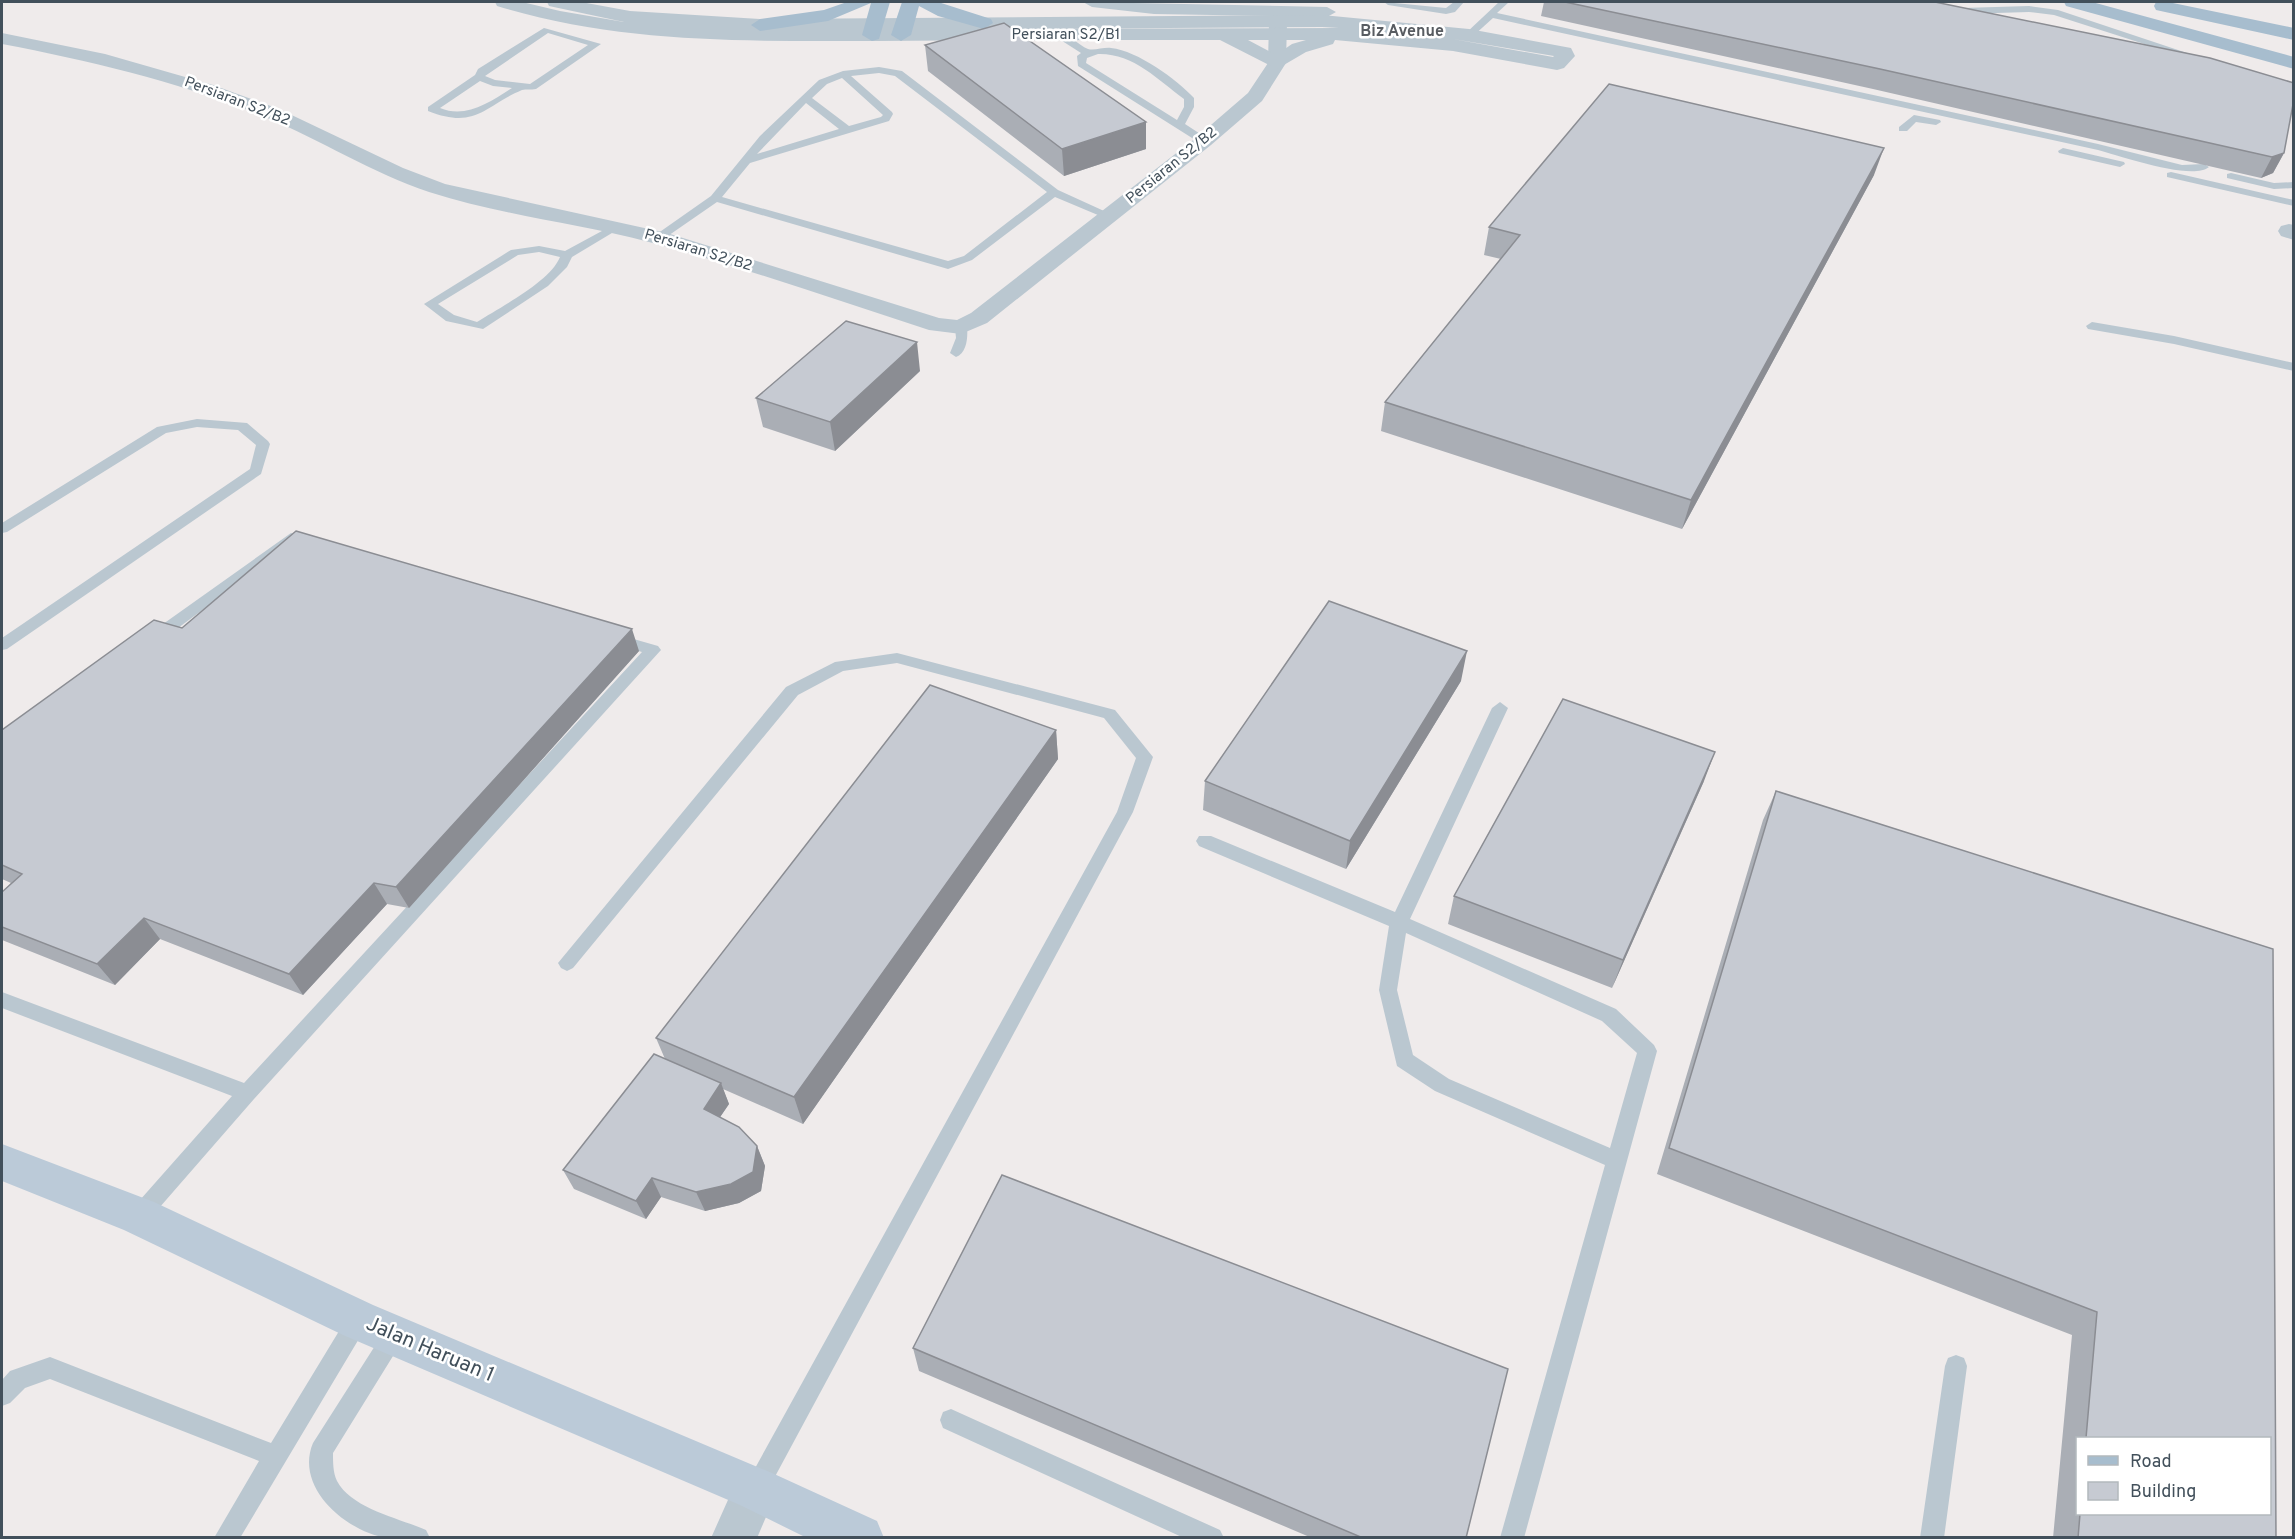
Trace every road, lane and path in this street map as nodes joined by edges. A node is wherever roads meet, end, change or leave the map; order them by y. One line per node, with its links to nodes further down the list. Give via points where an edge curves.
1 (504, 2): 15 (street, Persiaran S2/B1)
2 (863, 2): 21 (main road, via 828,15)
3 (881, 2): 23 (main road)
4 (911, 2): 24 (main road)
5 (925, 2): 20 (main road)
6 (1092, 2): 13 (street)
7 (1388, 2): 8 (lane, via 1446,11)
8 (1459, 2)
9 (1499, 2): 16 (lane)
10 (2073, 2): 38 (main road)
11 (2144, 2): 17 (main road)
12 (2213, 2): 17 (main road)
13 (1152, 11): 14 (street); 20 (street, Persiaran S2/B1); 22 (street, Persiaran S2/B1)
14 (1326, 11): 22 (street, Persiaran S2/B1); 29 (street, Persiaran S2/B1)
15 (564, 13): 21 (street, Persiaran S2/B1); 23 (street, Persiaran S2/B1, via 642,31 720,35); 40 (lane, via 547,30 482,71); 41 (lane, via 596,44 535,85)
16 (1492, 15): 29 (lane); 48 (lane, via 2182,168)
17 (2260, 19): 18 (main road); 27 (main road)
18 (2294, 19)
19 (2013, 21): 31 (lane, via 1958,10 2055,12)
20 (984, 23): 24 (street, Persiaran S2/B1)
21 (760, 26): 23 (street, Persiaran S2/B1)
22 (1277, 28): 25 (street, Persiaran S2/B1); 26 (street, Persiaran S2/B1); 37 (street, Persiaran S2/B2)
23 (873, 30): 24 (street, Persiaran S2/B1)
24 (902, 30): 28 (street, Persiaran S2/B1)
25 (1223, 34): 28 (street, Persiaran S2/B1); 37 (street)
26 (1345, 34): 35 (street, Persiaran S2/B1); 37 (street, via 1299,48)
27 (2294, 34)
28 (1059, 35): 34 (lane)
29 (1469, 35): 35 (street, Persiaran S2/B1)
30 (2, 39): 55 (street, Persiaran S2/B2, via 117,63 202,87 274,114 387,169 437,188)
31 (2144, 40): 33 (lane); 33 (lane, via 2204,64)
32 (2112, 43): 33 (lane)
33 (2133, 47)
34 (1088, 53): 43 (lane, via 1082,56 1081,64); 43 (lane, via 1111,49 1126,54 1189,98 1189,107)
35 (1561, 58): 36 (lane, via 1571,44 1582,42)
36 (1678, 62)
37 (1276, 63): 46 (street, Persiaran S2/B2, via 1255,97)
38 (2291, 63)
39 (843, 75): 42 (lane, via 823,82); 45 (lane, via 888,114 879,123); 51 (lane, via 879,70 898,73)
40 (479, 77): 41 (lane); 41 (lane, via 432,109 466,116)
41 (520, 87)
42 (806, 98): 45 (lane); 47 (lane)
43 (1179, 125): 46 (lane)
44 (1903, 129): 54 (lane, via 1910,119 1921,119)
45 (848, 132): 47 (lane)
46 (1204, 141): 53 (street, Persiaran S2/B2)
47 (747, 160): 52 (lane)
48 (2204, 167)
49 (2231, 176): 50 (lane, via 2274,186)
50 (2294, 185)
51 (1054, 192): 52 (lane, via 969,258 948,265); 53 (lane)
52 (715, 198): 56 (lane)
53 (1109, 216): 59 (street, Persiaran S2/B2, via 979,318)
54 (2292, 219)
55 (613, 228): 56 (street, Persiaran S2/B2); 57 (lane)
56 (658, 238): 59 (street, Persiaran S2/B2, via 937,325)
57 (567, 255): 57 (lane, via 538,249 515,252 430,304 450,318 479,326 544,283 563,265)
58 (2092, 326): 61 (lane)
59 (961, 327): 60 (lane, via 962,338)
60 (956, 353)
61 (2294, 367)
62 (2, 529): 65 (lane, via 162,430 197,423 242,426 263,444 256,471)
63 (297, 534): 66 (lane)
64 (597, 633): 72 (lane, via 653,650)
65 (2, 645)
66 (144, 645)
67 (1500, 708): 69 (lane)
68 (1205, 841): 69 (lane)
69 (1399, 922): 73 (lane, via 1388,990 1404,1060 1442,1085); 73 (lane, via 1609,1015 1647,1051)
70 (567, 963): 81 (lane, via 792,691 840,666 897,658 1109,714 1144,758 1125,812)
71 (2, 1000): 72 (lane)
72 (246, 1093): 75 (lane)
73 (1615, 1160): 87 (lane)
74 (4, 1167): 75 (main road, Jalan Haruan 1)
75 (139, 1216): 76 (main road, Jalan Haruan 1)
76 (376, 1327): 80 (lane); 81 (main road, Jalan Haruan 1); 83 (lane, via 321,1451 322,1470 328,1488 340,1504)
77 (1956, 1366): 88 (lane)
78 (2, 1395): 80 (lane, via 18,1379 50,1368)
79 (951, 1420): 86 (lane)
80 (275, 1456): 82 (lane)
81 (756, 1490): 84 (street); 85 (main road, Jalan Haruan 1)
82 (226, 1538)
83 (418, 1538)
84 (733, 1538)
85 (860, 1538)
86 (1212, 1538)
87 (1512, 1538)
88 (1932, 1538)

